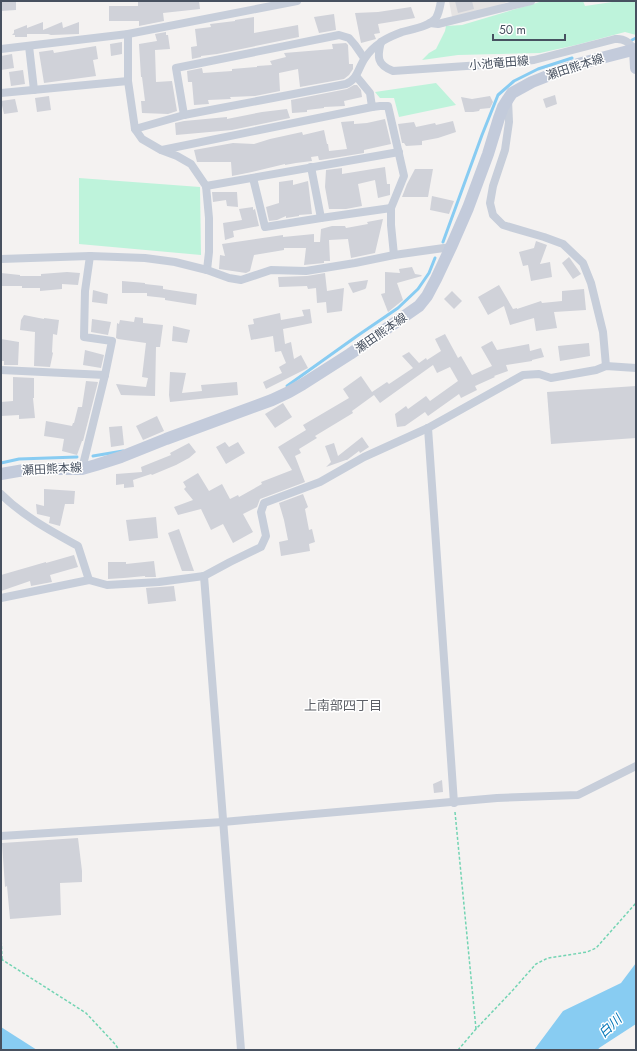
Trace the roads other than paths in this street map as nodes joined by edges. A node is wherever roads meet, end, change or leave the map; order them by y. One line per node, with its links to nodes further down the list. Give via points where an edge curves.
1 (296, 1): 4 (street)
2 (441, 1): 5 (street, via 440,10)
3 (530, 1): 5 (street, via 438,24)
4 (257, 5): 6 (street)
5 (430, 23): 7 (street, via 401,32)
6 (128, 34): 8 (street); 14 (street)
7 (381, 42): 10 (street, 小池竜田線, via 379,59 393,71 534,60 615,39 625,40); 11 (street)
8 (29, 46): 9 (street); 15 (street)
9 (1, 49)
10 (635, 50): 12 (main road); 17 (main road, 瀬田熊本線, via 578,64 532,82 512,93)
11 (364, 58): 13 (street); 19 (street, via 349,38 339,35 176,68)
12 (636, 68)
13 (356, 76): 18 (street, via 370,93); 19 (street, via 346,84)
14 (128, 81): 15 (street); 20 (street)
15 (34, 90): 16 (street)
16 (1, 93)
17 (508, 99): 28 (main road, 瀬田熊本線); 33 (street, via 509,122 505,150 490,203 493,215 504,225 563,244 583,262 603,332)
18 (372, 107): 21 (street); 22 (street, via 388,106)
19 (184, 115): 20 (street)
20 (135, 129): 21 (street, via 142,139)
21 (161, 150): 25 (street, via 191,164)
22 (399, 152): 23 (street); 26 (street, via 404,176)
23 (311, 167): 24 (street); 27 (street)
24 (253, 178): 25 (street); 27 (street, via 264,227)
25 (206, 186): 32 (street, via 209,218)
26 (391, 208): 27 (street); 29 (street)
27 (321, 218)
28 (451, 247): 29 (street); 38 (main road, 瀬田熊本線, via 436,279 419,306 303,384 272,400 121,457)
29 (394, 255): 32 (street, via 306,271 271,270 241,280)
30 (90, 256): 31 (street); 32 (street, via 145,258); 36 (street, via 85,291 84,337 112,341)
31 (1, 259)
32 (207, 270)
33 (606, 366): 34 (street); 37 (street, via 551,378 539,374 523,375)
34 (636, 368)
35 (1, 370): 36 (street)
36 (105, 375): 38 (street)
37 (428, 428): 41 (street, via 364,457 320,482 264,503 261,512 266,536 261,547); 45 (street)
38 (82, 469): 39 (main road, 瀬田熊本線, via 30,469)
39 (1, 474)
40 (1, 494): 42 (street, via 36,522 78,546)
41 (204, 576): 42 (street, via 107,585); 46 (street)
42 (89, 580): 43 (street)
43 (1, 598)
44 (636, 766): 45 (street, via 578,794)
45 (454, 803): 46 (street)
46 (223, 822): 47 (street); 48 (street)
47 (1, 836)
48 (241, 1050)

